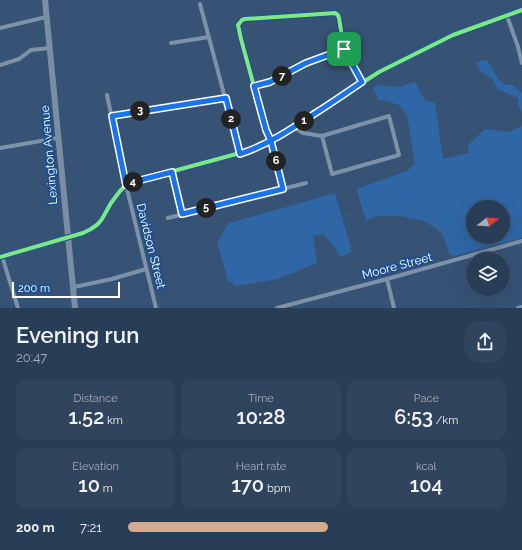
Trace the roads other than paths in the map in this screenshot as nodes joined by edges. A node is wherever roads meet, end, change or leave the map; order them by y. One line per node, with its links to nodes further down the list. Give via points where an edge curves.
1 (45, 0): 5 (main road, Lexington Avenue)
2 (200, 4): 7 (street)
3 (522, 10): 4 (street)
4 (507, 16): 9 (street); 15 (street, via 453,35)
5 (46, 17): 6 (street); 10 (main road, Lexington Avenue)
6 (0, 28)
7 (209, 37): 8 (street); 18 (street)
8 (171, 44)
9 (520, 46): 12 (street)
10 (50, 48): 14 (street, via 31,50 19,59); 22 (main road, Lexington Avenue)
11 (344, 49): 15 (street); 16 (street, via 306,63 270,82); 16 (street, via 339,18 335,13 242,20 238,28)
12 (521, 54): 13 (street)
13 (522, 63)
14 (0, 65)
15 (362, 82): 20 (street)
16 (254, 86): 23 (street)
17 (107, 95): 19 (street, Davidson Street)
18 (226, 98): 19 (street); 25 (street)
19 (112, 116): 28 (street, Davidson Street)
20 (294, 127): 21 (street, via 303,132); 23 (street)
21 (322, 136): 21 (street, via 332,174 399,155 389,116)
22 (58, 138): 24 (street); 32 (main road, Lexington Avenue)
23 (271, 141): 25 (street); 29 (street)
24 (0, 148)
25 (240, 154): 26 (street)
26 (172, 172): 28 (street); 30 (street)
27 (306, 183): 29 (street)
28 (126, 185): 32 (street, via 114,198 98,224 83,233); 35 (street, Davidson Street)
29 (283, 189): 30 (street)
30 (182, 214): 31 (street)
31 (168, 218)
32 (68, 237): 34 (street); 37 (main road, Lexington Avenue)
33 (522, 241): 36 (street, Moore Street)
34 (1, 257): 39 (street)
35 (146, 269): 37 (street); 41 (street, Davidson Street)
36 (387, 279): 42 (street, Moore Street); 43 (street)
37 (74, 287): 40 (main road, Lexington Avenue)
38 (522, 307): 44 (street)
39 (18, 308)
40 (75, 308)
41 (156, 308)
42 (277, 308)
43 (394, 308)
44 (518, 308)

